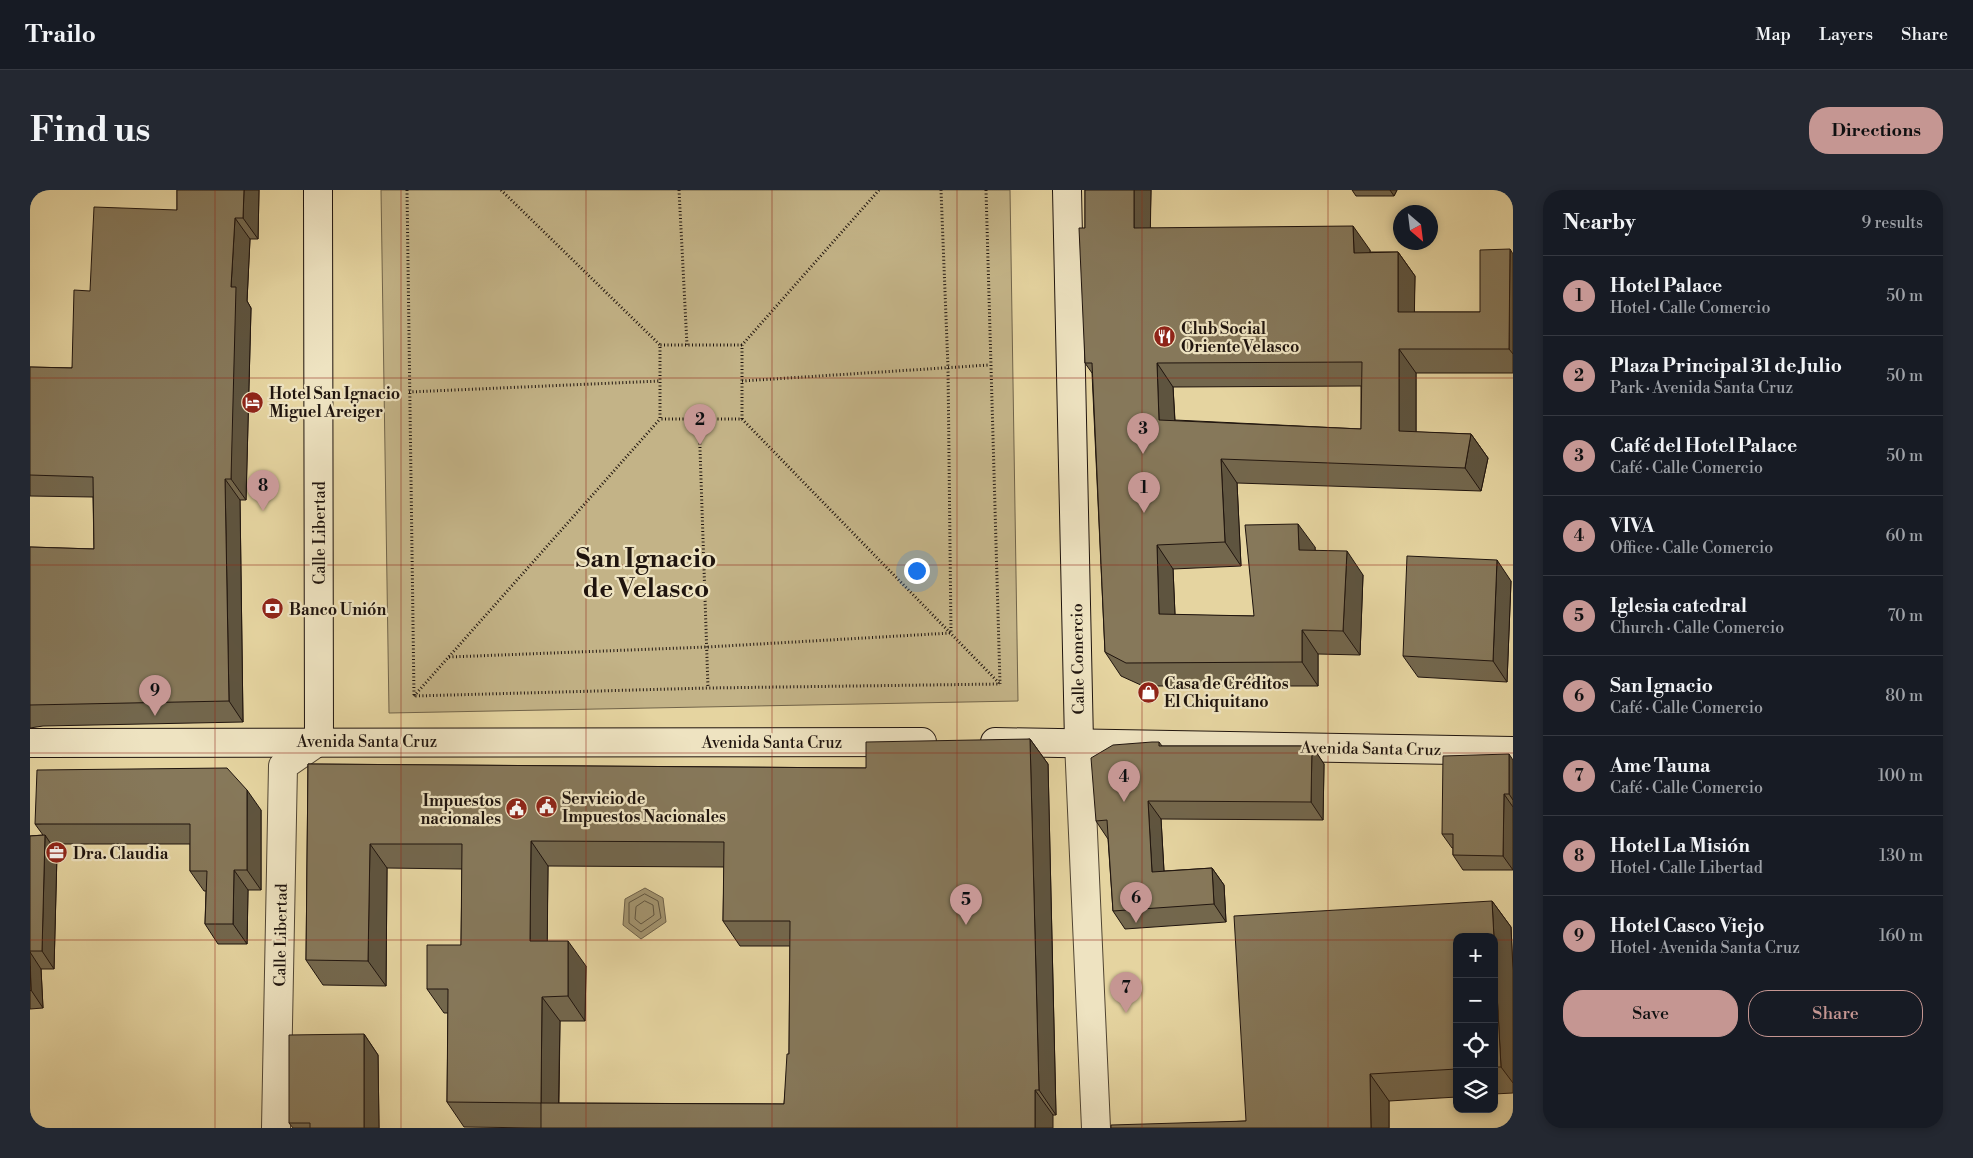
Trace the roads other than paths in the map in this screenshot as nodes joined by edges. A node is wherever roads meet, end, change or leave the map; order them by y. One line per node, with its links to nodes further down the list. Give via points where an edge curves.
1 (318, 190): 3 (main road, Calle Libertad)
2 (1067, 190): 4 (main road, Calle Comercio)
3 (319, 741): 4 (main road, Avenida Santa Cruz); 5 (main road, Avenida Santa Cruz); 7 (main road, Calle Libertad, via 284,766)
4 (1079, 742): 6 (main road, Avenida Santa Cruz); 8 (main road, Calle Comercio)
5 (30, 743)
6 (1513, 751)
7 (276, 1128)
8 (1096, 1128)

